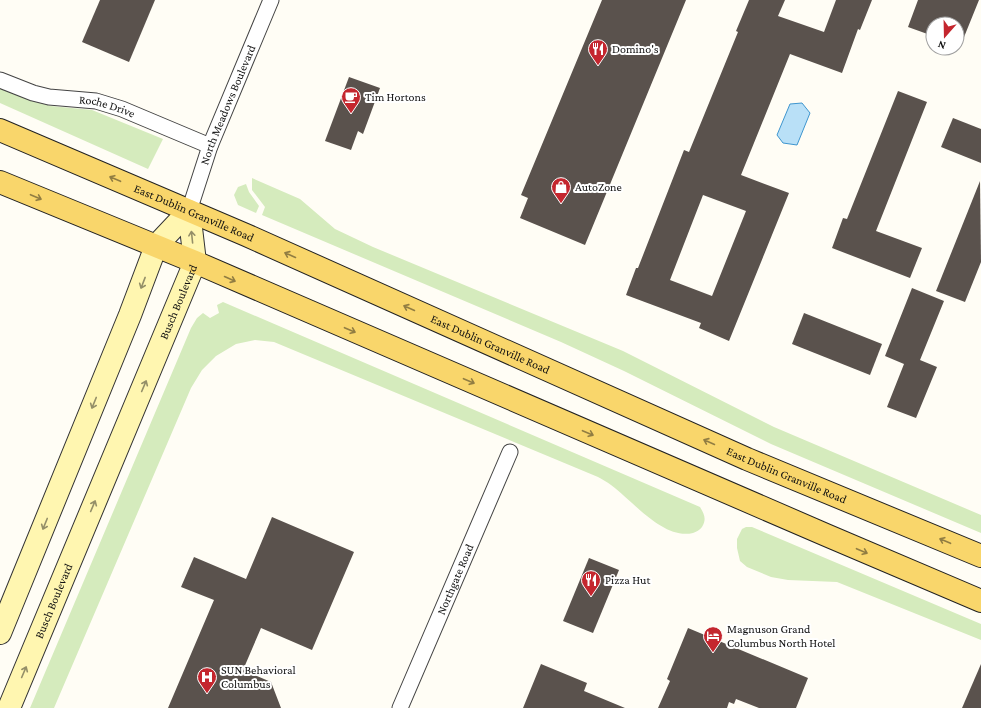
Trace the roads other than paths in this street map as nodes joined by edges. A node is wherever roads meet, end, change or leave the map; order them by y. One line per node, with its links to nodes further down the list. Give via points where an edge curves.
1 (271, 0): 4 (street, North Meadows Boulevard)
2 (0, 80): 4 (street, Roche Drive, via 49,97 96,101)
3 (0, 130): 6 (main road, East Dublin Granville Road, one-way to 3)
4 (210, 146): 6 (street, North Meadows Boulevard)
5 (0, 182): 7 (main road, one-way to 7)
6 (189, 211): 7 (main road); 8 (main road, Busch Boulevard, one-way to 6); 10 (main road, East Dublin Granville Road, one-way to 6, via 747,458)
7 (156, 246): 8 (main road); 12 (main road, one-way to 12)
8 (195, 262): 11 (main road, one-way to 11); 13 (main road, Busch Boulevard, one-way to 8)
9 (510, 452): 14 (street, Northgate Road)
10 (981, 556)
11 (981, 601)
12 (0, 633)
13 (9, 708)
14 (400, 708)

